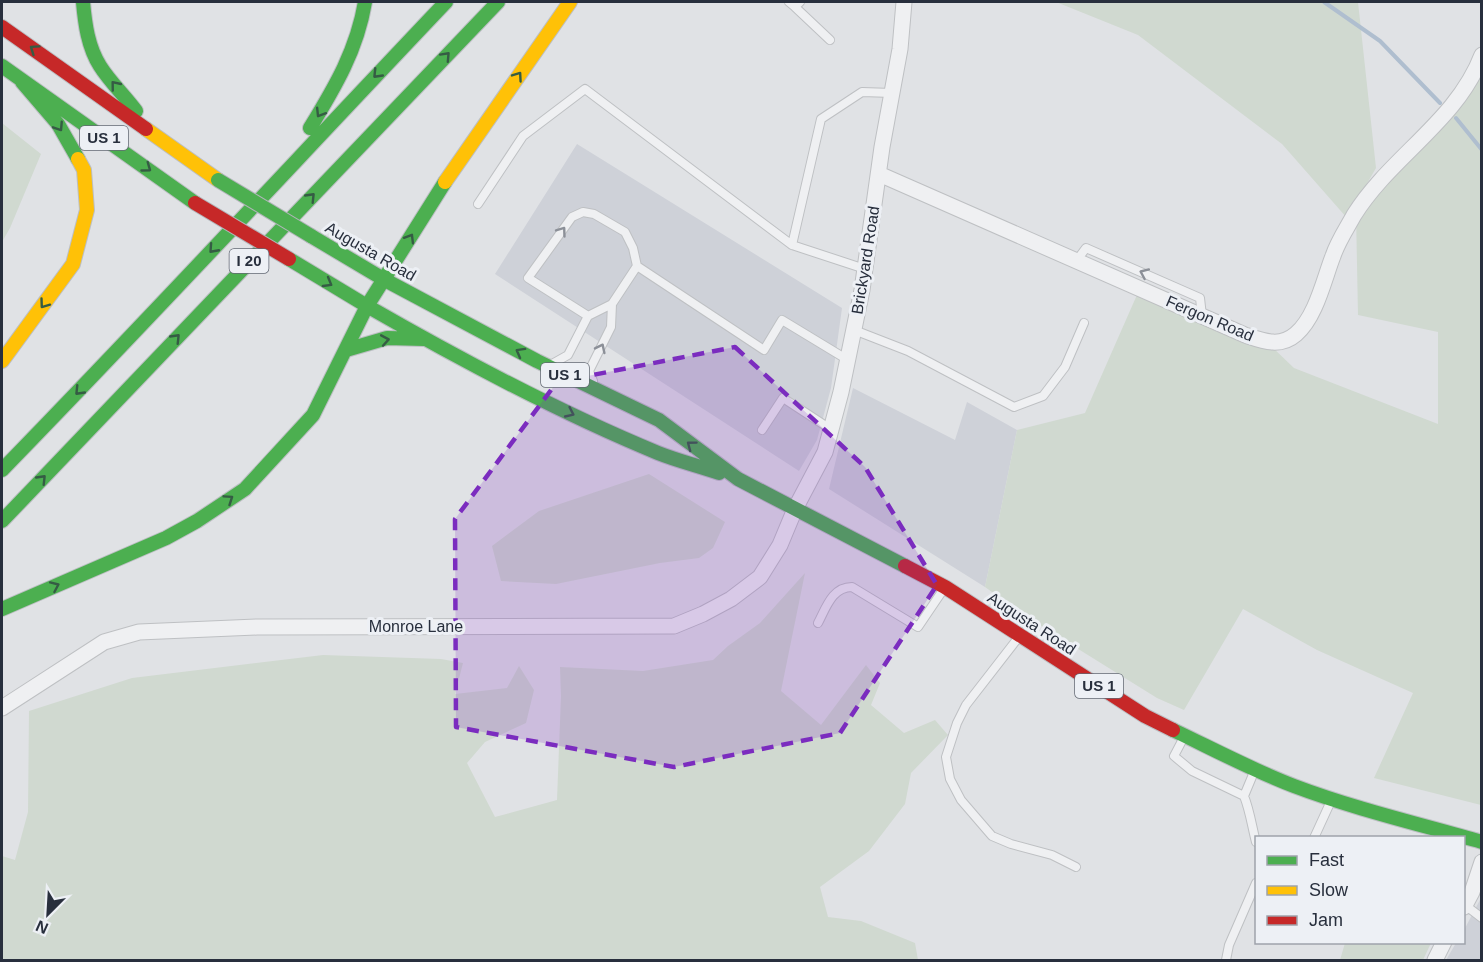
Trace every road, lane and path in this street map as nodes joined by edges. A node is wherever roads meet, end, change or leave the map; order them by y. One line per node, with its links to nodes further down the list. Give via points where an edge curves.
1 (83, 2): 14 (main road, one-way to 1, via 92,51)
2 (365, 2): 16 (main road, one-way to 16, via 358,42 350,60)
3 (446, 2): 16 (main road, I 20, one-way to 16)
4 (498, 2): 38 (main road, I 20, one-way to 4)
5 (570, 2): 21 (main road, one-way to 5, via 445,182)
6 (904, 2): 13 (street, Brickyard Road)
7 (795, 3): 9 (lane)
8 (2, 27): 14 (main road, Augusta Road / US 1, one-way to 8)
9 (830, 40)
10 (1482, 55): 15 (street, Fergon Road, via 1451,108 1385,175 1356,213 1333,254 1318,299 1299,332 1278,343 1245,335)
11 (2, 66): 12 (main road, Augusta Road / US 1)
12 (22, 82): 23 (main road, Augusta Road / US 1, one-way to 23, bridge, via 195,203); 30 (main road, one-way to 30, via 58,124 84,170 87,210 73,264)
13 (892, 93): 15 (street, Brickyard Road); 18 (lane, via 862,92 821,120)
14 (150, 132): 21 (main road, Augusta Road / US 1, bridge, via 218,180)
15 (879, 174): 20 (street, Brickyard Road)
16 (281, 175): 35 (main road, I 20, one-way to 35)
17 (478, 204): 18 (lane, via 523,136 585,89)
18 (792, 245): 20 (lane)
19 (637, 266): 22 (lane); 24 (lane, one-way to 19, via 528,279 572,217 583,212 594,214 625,232); 29 (lane, via 764,350 782,320)
20 (865, 269): 26 (street, Brickyard Road)
21 (385, 280): 23 (main road); 31 (main road, Augusta Road / US 1, one-way to 21)
22 (612, 304): 24 (lane); 32 (lane, one-way to 22, via 590,371 611,327)
23 (368, 306): 27 (main road, Augusta Road / US 1); 28 (main road)
24 (588, 316): 31 (lane, via 568,355)
25 (1084, 323): 26 (lane, via 1065,368 1043,396 1014,407 908,351)
26 (854, 330): 29 (street, Brickyard Road)
27 (424, 339): 28 (main road, one-way to 27, via 387,338); 36 (main road, Augusta Road / US 1, one-way to 36, via 519,389 659,453)
28 (346, 350): 40 (main road, one-way to 28, via 166,537 245,489 313,415)
29 (848, 360): 34 (street, Brickyard Road)
30 (2, 361)
31 (548, 366): 32 (main road, Augusta Road / US 1)
32 (596, 390): 36 (main road, Augusta Road / US 1, one-way to 32, via 659,420)
33 (762, 430): 34 (lane, via 783,398)
34 (832, 430): 37 (street, Brickyard Road)
35 (2, 470)
36 (738, 479): 37 (main road, Augusta Road / US 1)
37 (795, 509): 39 (main road, Augusta Road / US 1); 43 (street, Monroe Lane, via 780,545 760,577 731,599 674,626 257,627 138,632 105,642)
38 (2, 521)
39 (945, 586): 41 (lane, via 918,627 852,587 843,587 834,594); 42 (main road, Augusta Road / US 1)
40 (2, 609)
41 (818, 623)
42 (1021, 635): 44 (main road, Augusta Road / US 1, via 1145,716); 54 (lane, via 966,705 957,723 946,757 950,779 961,801 992,836)
43 (2, 708)
44 (1184, 736): 45 (main road, Augusta Road / US 1); 46 (lane, via 1174,756 1192,771)
45 (1254, 770): 46 (lane); 47 (main road, Augusta Road / US 1)
46 (1244, 796): 48 (lane)
47 (1331, 799): 49 (lane); 50 (main road, Augusta Road / US 1)
48 (1255, 836)
49 (1314, 836)
50 (1461, 836)
51 (1465, 837): 52 (main road, Augusta Road / US 1)
52 (1482, 842)
53 (1482, 862): 56 (street)
54 (1076, 867)
55 (1255, 887): 60 (lane)
56 (1465, 904)
57 (1465, 907): 58 (lane)
58 (1482, 918)
59 (1443, 944): 61 (street)
60 (1226, 960)
61 (1435, 960)

